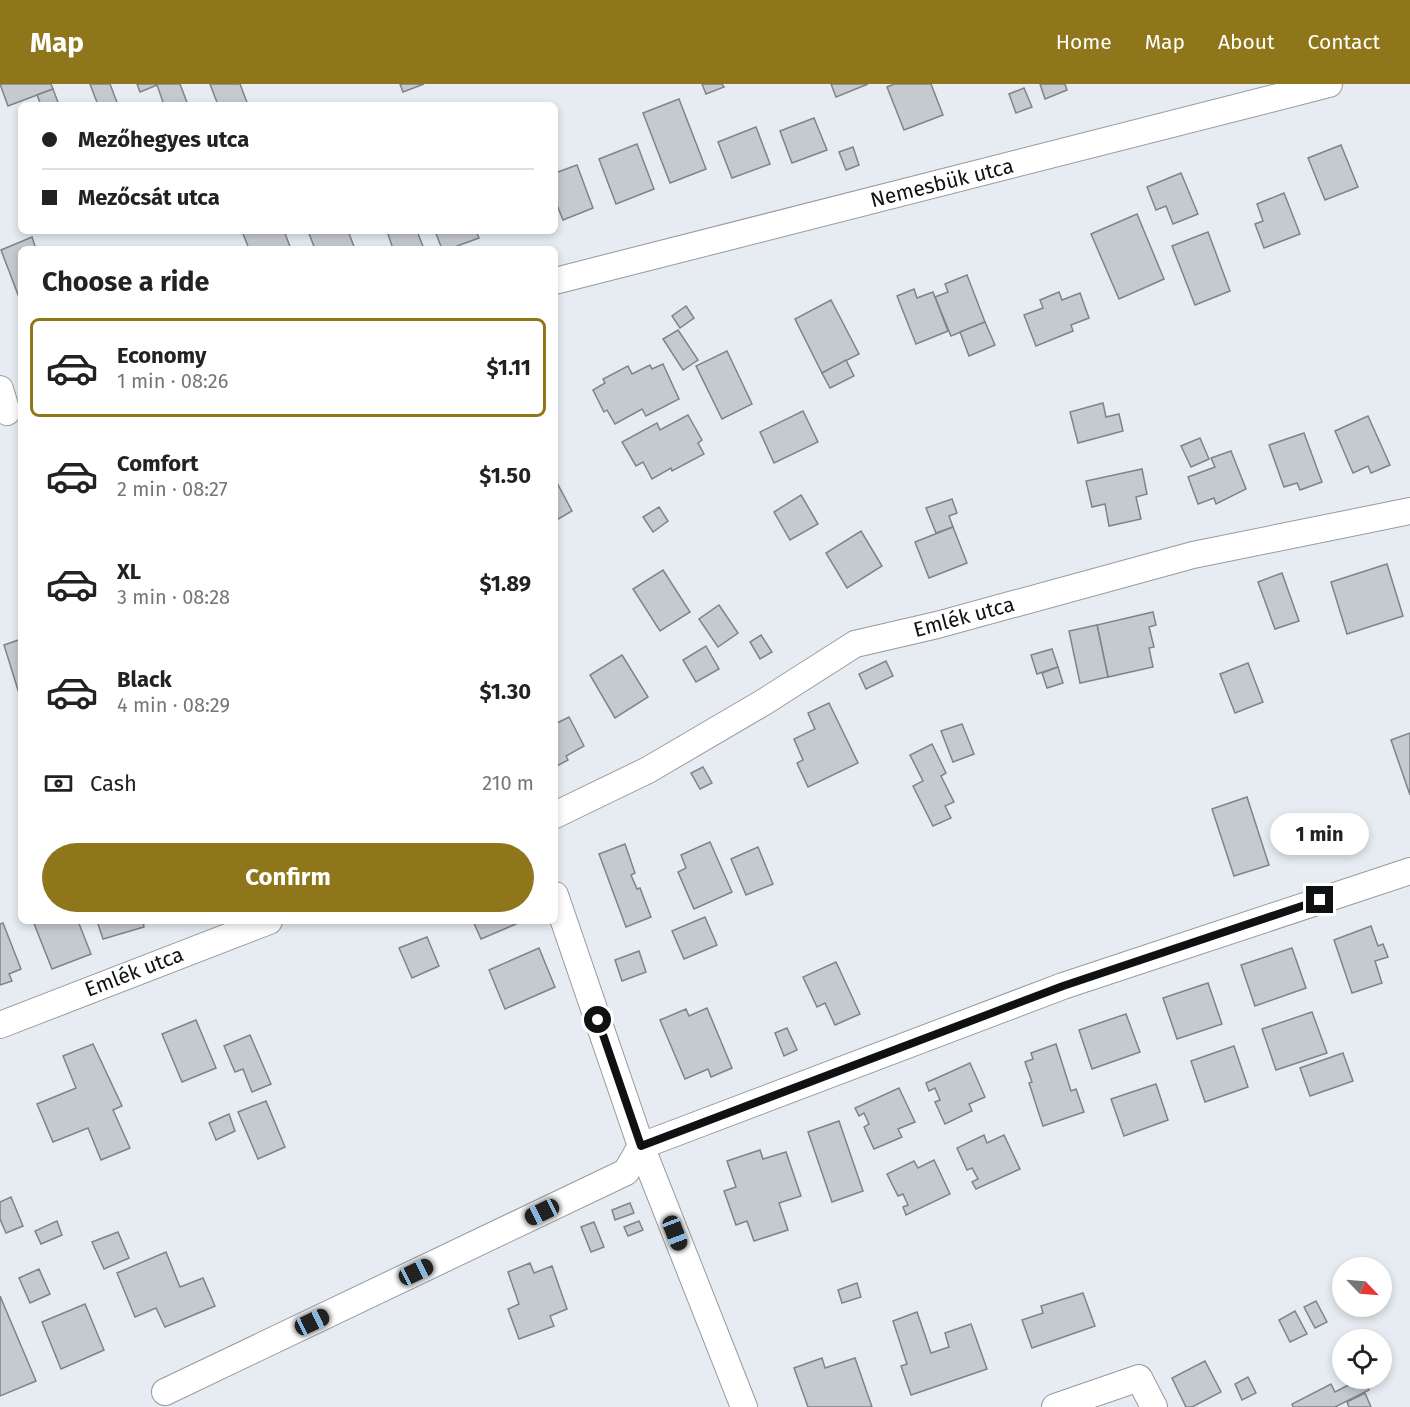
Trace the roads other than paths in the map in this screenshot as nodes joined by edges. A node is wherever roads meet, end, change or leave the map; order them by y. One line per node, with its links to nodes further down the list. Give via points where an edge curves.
1 (1329, 84): 2 (street, Nemesbük utca)
2 (558, 280)
3 (1410, 511): 4 (street, Emlék utca, via 1193,555 855,644 648,770)
4 (558, 814)
5 (1410, 871): 9 (street, via 1063,986)
6 (558, 904): 9 (street)
7 (260, 924): 8 (street, Emlék utca)
8 (0, 1025)
9 (641, 1146): 10 (street, via 626,1173); 11 (street)
10 (165, 1392)
11 (744, 1407)
12 (1055, 1407): 13 (street, via 1139,1378)
13 (1154, 1407)

